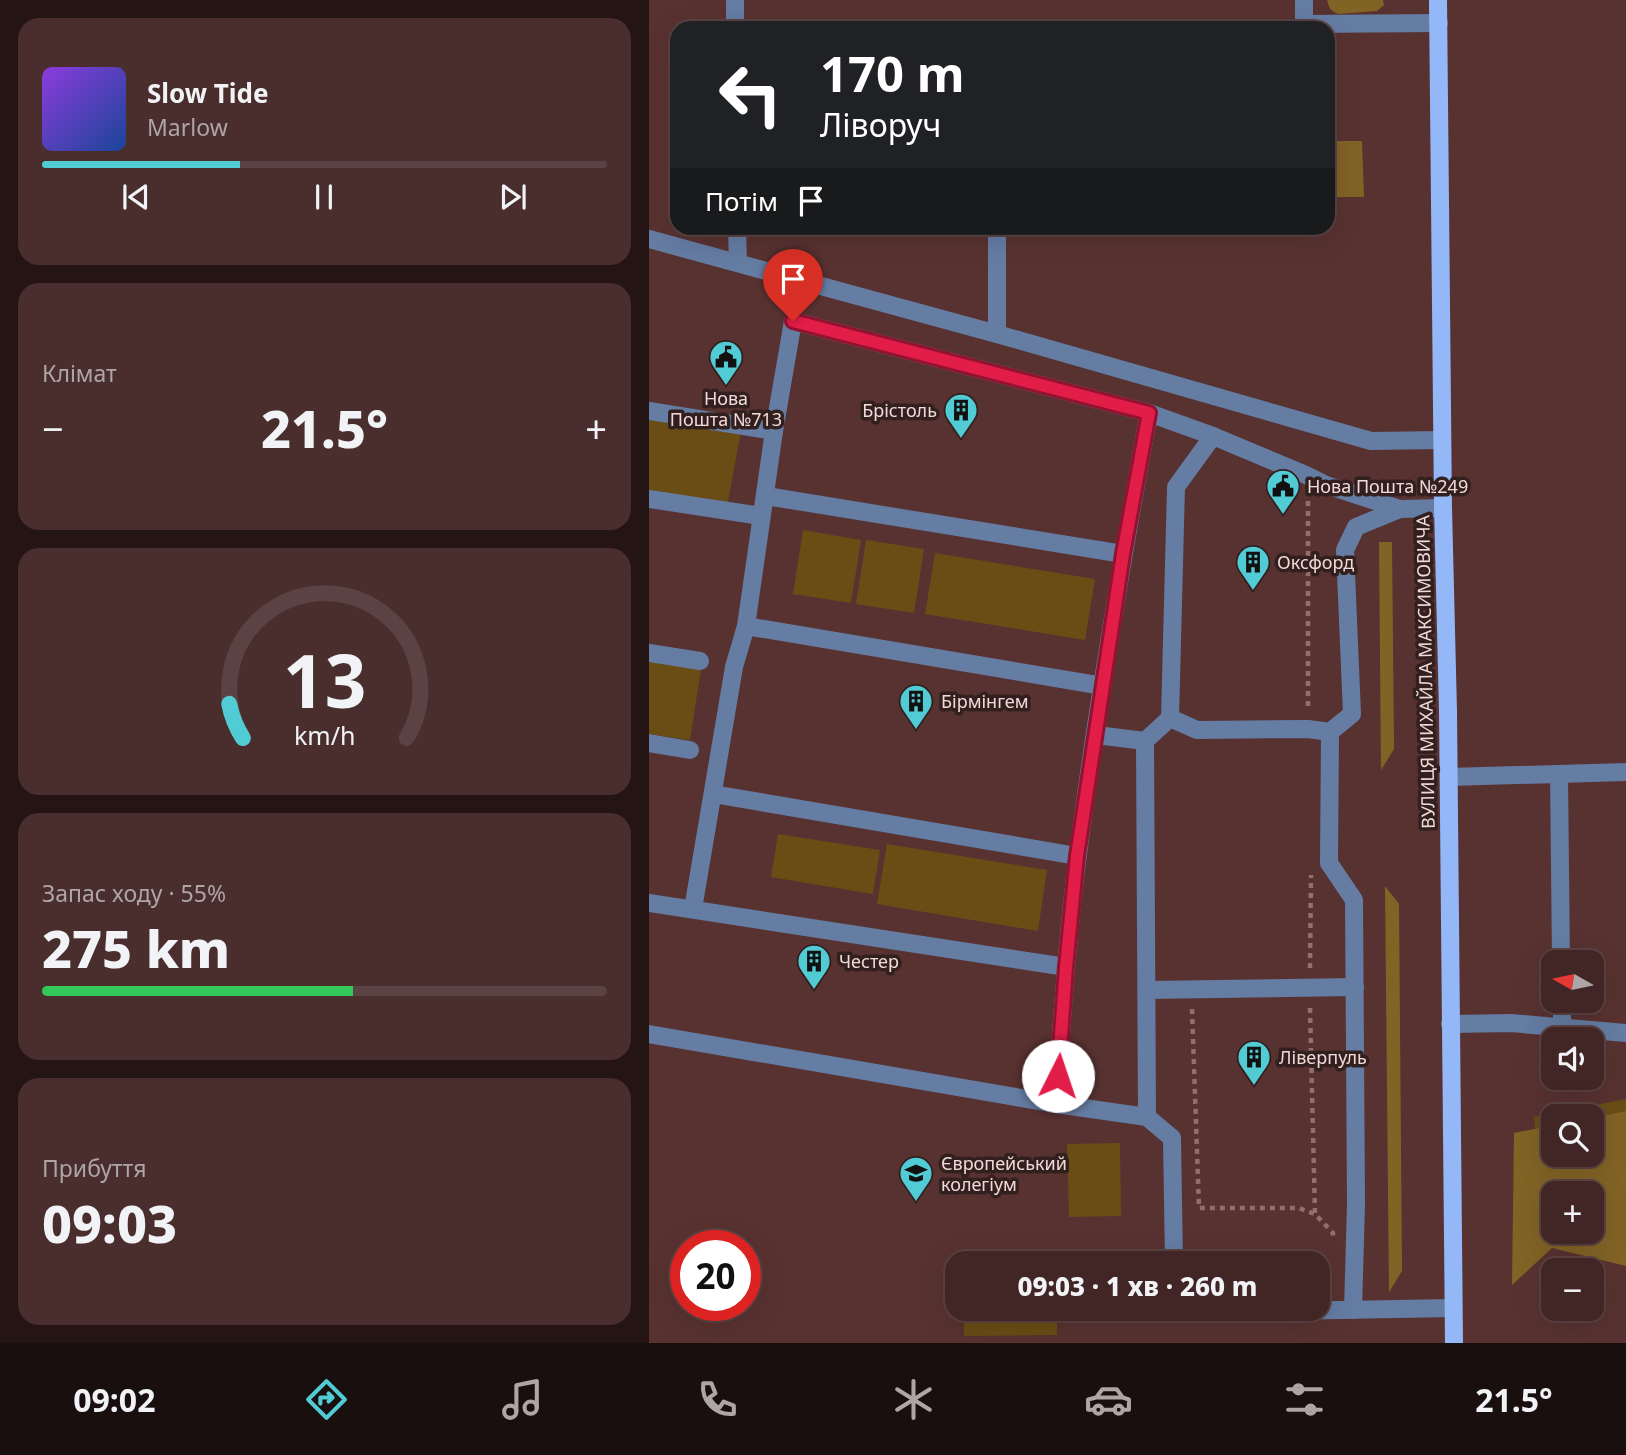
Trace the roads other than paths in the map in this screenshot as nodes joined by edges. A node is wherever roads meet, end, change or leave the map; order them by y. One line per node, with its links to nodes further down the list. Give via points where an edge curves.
1 (735, 0): 4 (street)
2 (1304, 0): 5 (street)
3 (1438, 0): 6 (main road, ВУЛИЦЯ МИХАЙЛА МАКСИМОВИЧА)
4 (735, 21)
5 (1304, 21)
6 (1439, 23): 7 (street); 17 (main road, ВУЛИЦЯ МИХАЙЛА МАКСИМОВИЧА)
7 (1335, 24)
8 (737, 235): 11 (street)
9 (997, 235): 12 (street)
10 (649, 239): 11 (street)
11 (738, 263): 12 (street)
12 (997, 334): 17 (street, via 1371,441)
13 (649, 411): 15 (street)
14 (1149, 413): 15 (street, via 793,321); 16 (street); 23 (street)
15 (774, 431): 18 (street)
16 (1213, 436): 21 (street, via 1326,485); 28 (street, via 1176,487)
17 (1442, 440): 20 (main road, ВУЛИЦЯ МИХАЙЛА МАКСИМОВИЧА)
18 (766, 496): 22 (street); 23 (street)
19 (649, 499): 22 (street)
20 (1443, 508): 21 (street); 36 (main road, ВУЛИЦЯ МИХАЙЛА МАКСИМОВИЧА)
21 (1400, 509): 29 (street, via 1356,527 1345,550 1352,714)
22 (761, 516): 24 (street)
23 (1123, 554): 27 (street)
24 (746, 626): 27 (street); 37 (street, via 734,667)
25 (649, 653): 26 (street)
26 (700, 661)
27 (1103, 686): 30 (street)
28 (1171, 718): 29 (street, via 1197,730); 31 (street)
29 (1330, 732): 43 (street, via 1329,863 1354,900)
30 (1096, 735): 31 (street); 38 (street)
31 (1145, 741): 44 (street)
32 (649, 743): 33 (street)
33 (690, 750)
34 (1626, 772): 35 (street)
35 (1559, 774): 36 (street); 41 (street)
36 (1449, 777): 46 (main road, ВУЛИЦЯ МИХАЙЛА МАКСИМОВИЧА)
37 (713, 794): 38 (street); 40 (street)
38 (1077, 856): 42 (street)
39 (649, 903): 40 (street)
40 (693, 909): 42 (street)
41 (1561, 950)
42 (1066, 967): 51 (street)
43 (1355, 987): 44 (street); 56 (street)
44 (1147, 990): 52 (street)
45 (1562, 1013): 47 (street)
46 (1450, 1024): 47 (street); 54 (main road, ВУЛИЦЯ МИХАЙЛА МАКСИМОВИЧА)
47 (1562, 1027)
48 (1604, 1031): 49 (street)
49 (1626, 1033)
50 (649, 1034): 51 (street)
51 (1056, 1104): 52 (street)
52 (1147, 1117): 53 (street, via 1172,1138)
53 (1175, 1251)
54 (1453, 1308): 56 (street); 57 (main road, ВУЛИЦЯ МИХАЙЛА МАКСИМОВИЧА)
55 (1330, 1310): 56 (street)
56 (1354, 1310)
57 (1454, 1343)

